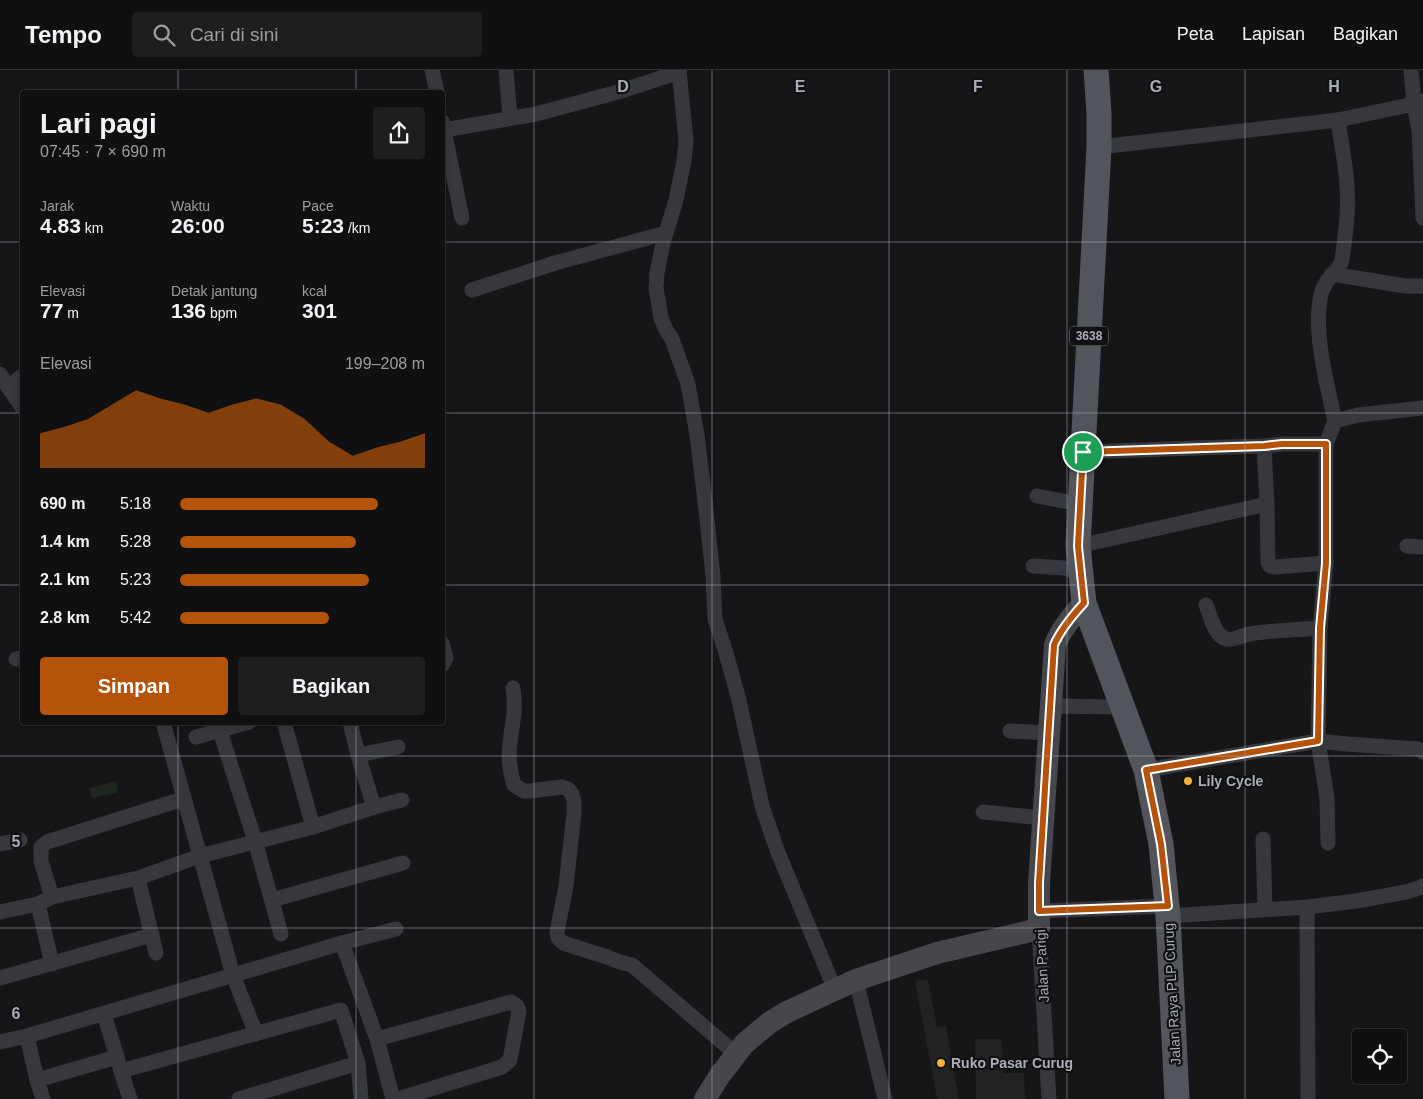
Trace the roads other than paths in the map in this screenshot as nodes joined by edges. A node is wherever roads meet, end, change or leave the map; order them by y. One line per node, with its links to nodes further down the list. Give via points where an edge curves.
1 (432, 70): 6 (street)
2 (506, 70): 8 (street)
3 (1096, 70): 12 (main road, 3638)
4 (1411, 70): 7 (street)
5 (679, 71): 8 (street, via 618,92); 15 (street, via 686,141 676,200)
6 (437, 90)
7 (1418, 102): 9 (street); 14 (street)
8 (510, 118): 10 (street)
9 (1338, 120): 12 (street); 16 (street, via 1347,188 1347,222 1341,262)
10 (445, 126)
11 (445, 136): 13 (street)
12 (1100, 147): 26 (main road, 3638)
13 (462, 218)
14 (1423, 218)
15 (666, 233): 18 (street, via 555,263); 86 (street, via 656,289 661,318 688,384 705,501 716,624 740,700 770,831)
16 (1332, 274): 17 (street); 23 (street, via 1323,287 1319,324 1322,366)
17 (1423, 286)
18 (472, 290)
19 (20, 376): 20 (street)
20 (4, 380): 21 (street)
21 (20, 404)
22 (1423, 408): 23 (street, via 1358,415)
23 (1335, 421): 24 (street)
24 (1326, 444): 25 (street); 33 (street)
25 (1264, 446): 26 (street); 29 (street)
26 (1083, 452): 28 (main road, 3638)
27 (1036, 496): 28 (street)
28 (1080, 504): 30 (main road, 3638)
29 (1267, 504): 30 (street); 33 (street, via 1270,566)
30 (1078, 546): 35 (main road, 3638)
31 (1407, 546): 32 (street)
32 (1423, 547)
33 (1326, 563): 38 (street)
34 (1033, 566): 35 (street, via 1066,568)
35 (1080, 574): 36 (main road, 3638)
36 (1084, 603): 40 (street, Jalan Parigi, via 1066,623 1054,645); 41 (main road, Jalan Raya PLP Curug)
37 (1206, 605): 38 (street, via 1216,628 1226,639)
38 (1320, 628): 50 (street)
39 (514, 688): 92 (street, via 508,747 514,785 524,791 568,788 574,801 570,860 558,938 563,943 632,965)
40 (1050, 706): 41 (street); 48 (street, Jalan Parigi)
41 (1122, 706): 54 (main road, Jalan Raya PLP Curug)
42 (163, 725): 55 (street)
43 (238, 725): 46 (street)
44 (285, 725): 60 (street)
45 (351, 725): 53 (street)
46 (220, 730): 49 (street); 63 (street)
47 (1010, 731): 48 (street)
48 (1048, 733): 59 (street, Jalan Parigi)
49 (196, 737)
50 (1318, 741): 52 (street); 54 (street); 64 (street, via 1327,798)
51 (398, 747): 53 (street)
52 (1423, 752)
53 (358, 755): 57 (street)
54 (1146, 770): 74 (main road, Jalan Raya PLP Curug, via 1161,844)
55 (184, 799): 66 (street); 71 (street, via 47,842 41,847)
56 (402, 800): 57 (street)
57 (374, 807): 60 (street)
58 (983, 812): 59 (street)
59 (1043, 818): 76 (street, Jalan Parigi)
60 (313, 827): 63 (street)
61 (1263, 839): 73 (street)
62 (20, 840): 65 (street)
63 (255, 841): 66 (street); 70 (street)
64 (1328, 843)
65 (0, 844)
66 (200, 856): 68 (street); 83 (street)
67 (403, 863): 70 (street)
68 (138, 878): 71 (street); 79 (street)
69 (1423, 886): 72 (street, via 1406,892)
70 (272, 900): 78 (street)
71 (45, 901): 75 (street); 82 (street)
72 (1306, 908): 73 (street); 107 (street)
73 (1265, 909): 74 (street)
74 (1168, 911): 76 (street); 106 (main road, Jalan Raya PLP Curug)
75 (0, 912)
76 (1039, 920): 85 (street); 105 (street, Jalan Parigi)
77 (396, 929): 80 (street)
78 (281, 934)
79 (152, 935): 81 (street); 82 (street)
80 (342, 943): 83 (street); 91 (street)
81 (156, 953)
82 (52, 964): 84 (street)
83 (233, 975): 87 (street); 88 (street)
84 (0, 978)
85 (856, 980): 86 (street); 104 (street)
86 (835, 990): 92 (street, via 787,1012 744,1044)
87 (104, 1014): 89 (street); 93 (street)
88 (256, 1034): 93 (street); 94 (street, via 341,1010)
89 (27, 1036): 90 (street); 95 (street)
90 (1, 1038)
91 (377, 1039): 101 (street); 102 (street, via 511,1002 517,1006 519,1012 507,1064)
92 (736, 1054): 103 (street)
93 (119, 1064): 95 (street); 98 (street)
94 (358, 1064): 96 (street); 100 (street)
95 (36, 1080): 97 (street)
96 (266, 1095): 99 (street)
97 (43, 1099)
98 (130, 1099)
99 (239, 1099)
100 (361, 1099)
101 (392, 1099)
102 (398, 1099)
103 (705, 1099)
104 (885, 1099)
105 (1049, 1099)
106 (1177, 1099)
107 (1308, 1099)

